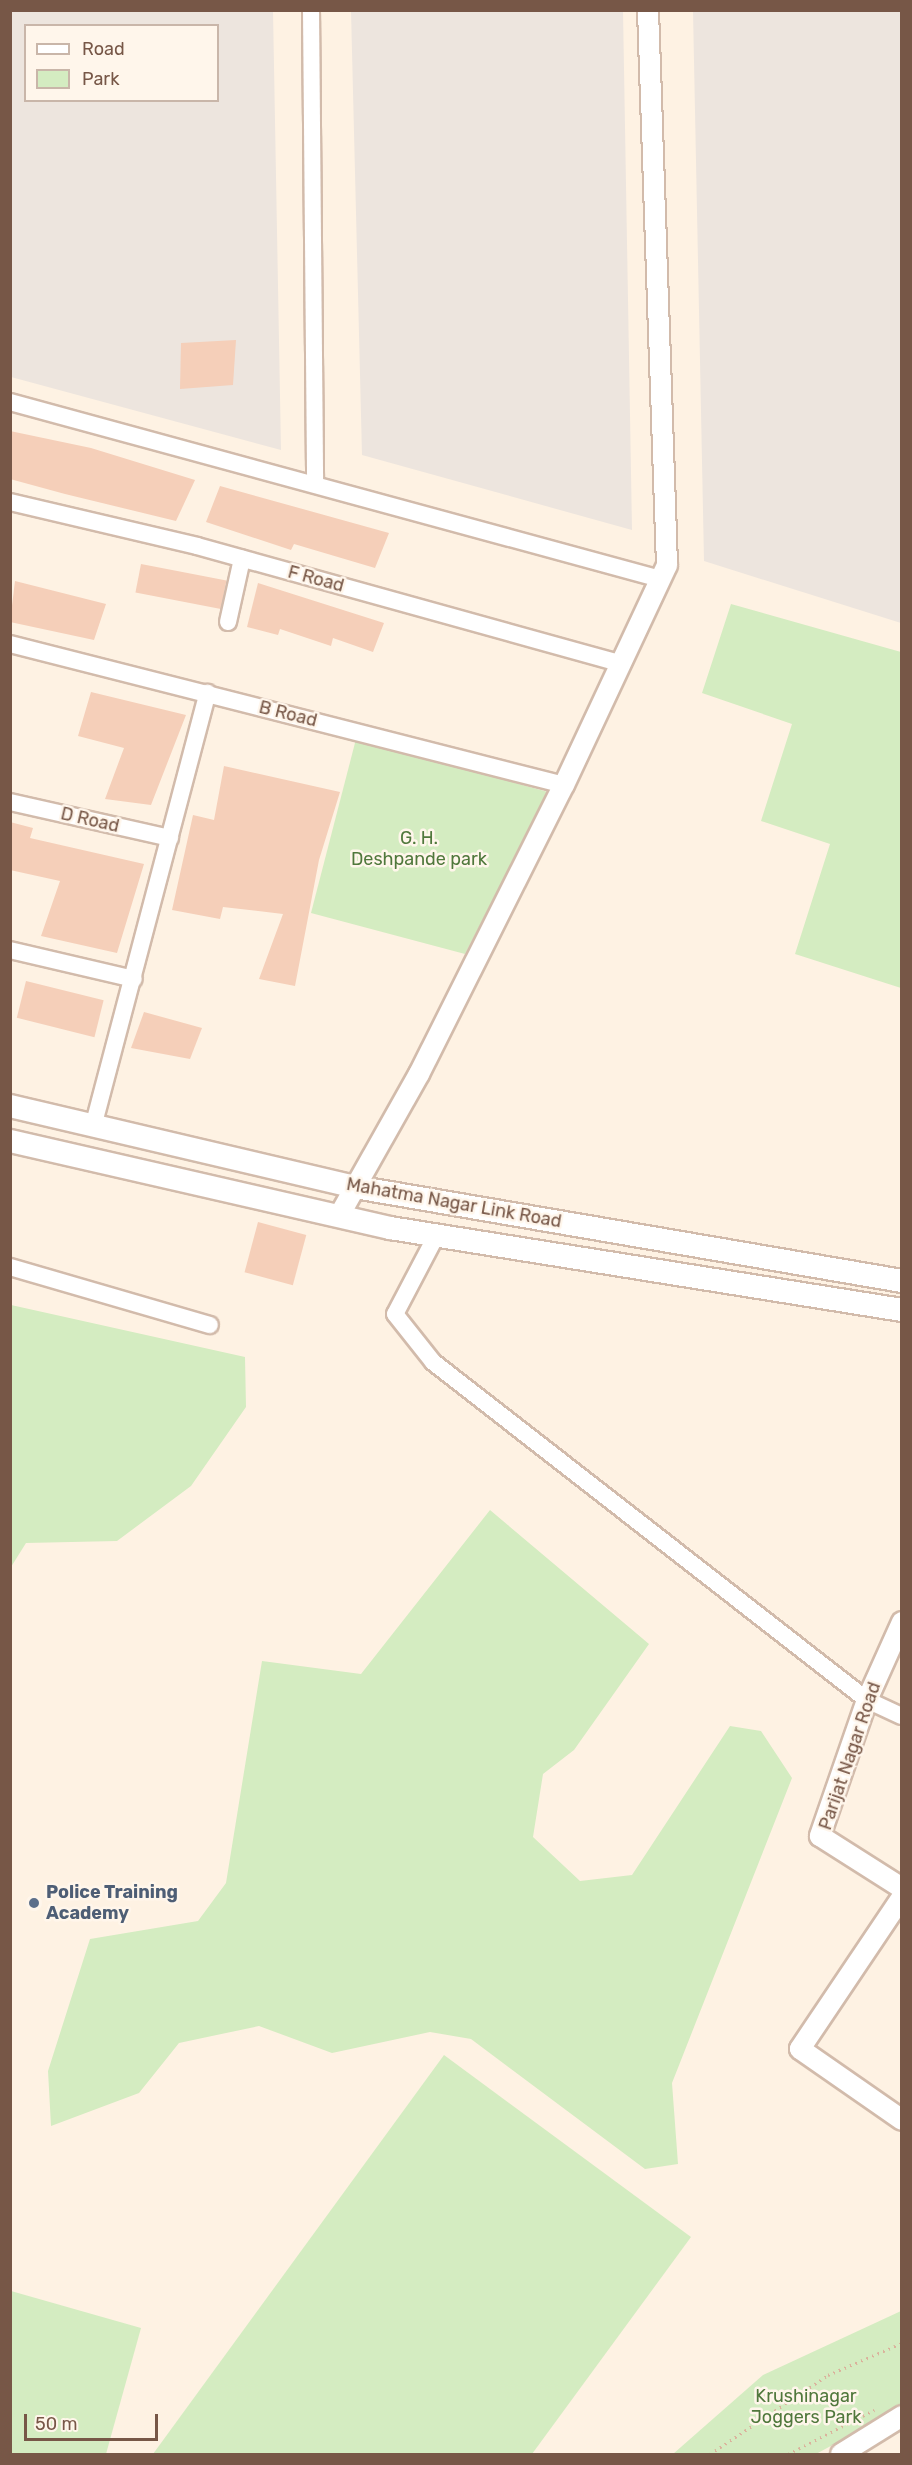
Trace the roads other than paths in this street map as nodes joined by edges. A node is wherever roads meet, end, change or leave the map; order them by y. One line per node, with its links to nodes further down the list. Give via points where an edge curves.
1 (311, 10): 4 (street)
2 (648, 10): 7 (street, via 667,565)
3 (10, 402): 4 (street)
4 (315, 482): 7 (street)
5 (10, 502): 6 (street, F Road)
6 (242, 559): 8 (street); 10 (street, F Road)
7 (660, 579): 10 (street)
8 (228, 622)
9 (10, 644): 11 (street, B Road)
10 (619, 663): 12 (street)
11 (208, 693): 12 (street, B Road); 14 (street)
12 (564, 785): 20 (street, via 419,1074)
13 (10, 802): 14 (street, D Road)
14 (170, 838): 16 (street)
15 (10, 950): 16 (street)
16 (134, 978): 18 (street)
17 (10, 1106): 18 (main road, Mahatma Nagar Link Road)
18 (94, 1123): 20 (main road, Mahatma Nagar Link Road)
19 (10, 1141): 21 (main road, Mahatma Nagar Link Road)
20 (355, 1187): 21 (street); 24 (main road, Mahatma Nagar Link Road)
21 (339, 1216): 22 (main road, Mahatma Nagar Link Road)
22 (436, 1236): 25 (main road, Mahatma Nagar Link Road); 28 (street, via 395,1314 433,1362)
23 (10, 1267): 26 (street)
24 (902, 1281)
25 (902, 1310)
26 (210, 1325)
27 (902, 1622): 28 (street, Parijat Nagar Road)
28 (867, 1700): 29 (street); 30 (street, Parijat Nagar Road, via 820,1836)
29 (902, 1716)
30 (902, 1888)
31 (902, 1897): 32 (street, via 800,2049)
32 (902, 2120)
33 (902, 2416): 34 (street)
34 (841, 2454)

